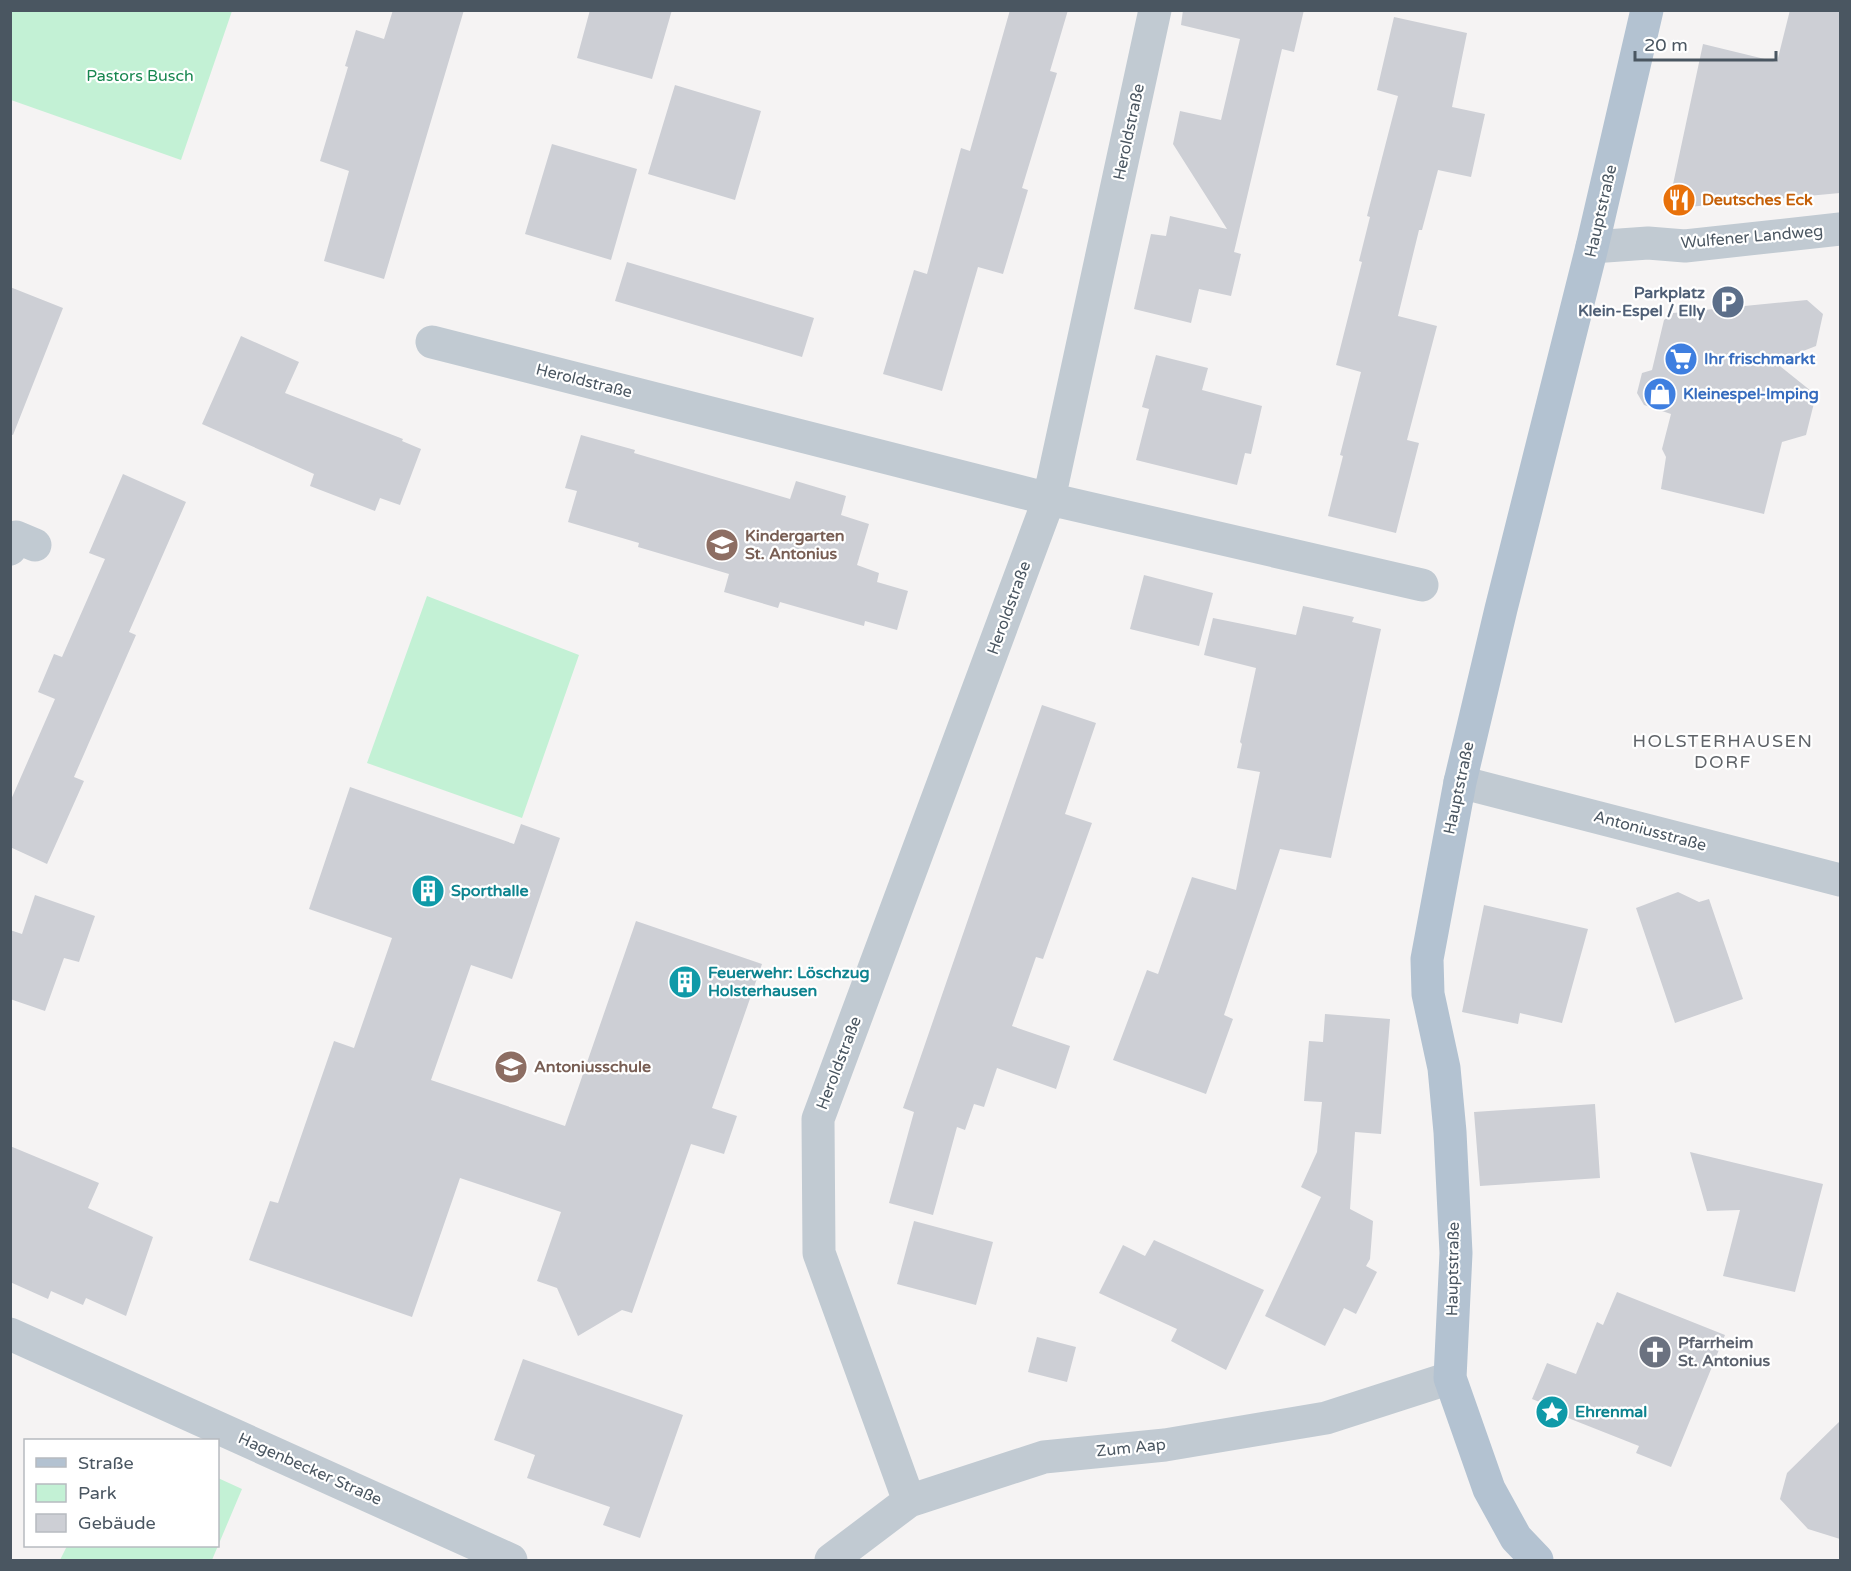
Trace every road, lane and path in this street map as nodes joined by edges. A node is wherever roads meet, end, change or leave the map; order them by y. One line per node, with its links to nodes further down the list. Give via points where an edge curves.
1 (1155, 10): 6 (street, Heroldstraße)
2 (1647, 10): 4 (main road, Hauptstraße)
3 (1840, 229): 4 (street, Wulfener Landweg, via 1684,246 1648,243)
4 (1592, 248): 8 (main road, Hauptstraße)
5 (432, 342): 6 (street, Heroldstraße)
6 (1049, 499): 7 (street, Heroldstraße); 12 (street, Heroldstraße, via 818,1119 819,1253)
7 (1422, 585)
8 (1460, 782): 9 (street, Antoniusstraße); 11 (main road, Hauptstraße, via 1426,959 1450,1132 1456,1253)
9 (1840, 880)
10 (10, 1334): 13 (street, Hagenbecker Straße)
11 (1450, 1378): 12 (street, Zum Aap, via 1326,1418 1165,1445 1044,1457); 15 (main road, Hauptstraße, via 1489,1489 1516,1538)
12 (909, 1501): 14 (street, Zum Aap)
13 (511, 1560)
14 (831, 1560)
15 (1537, 1560)

